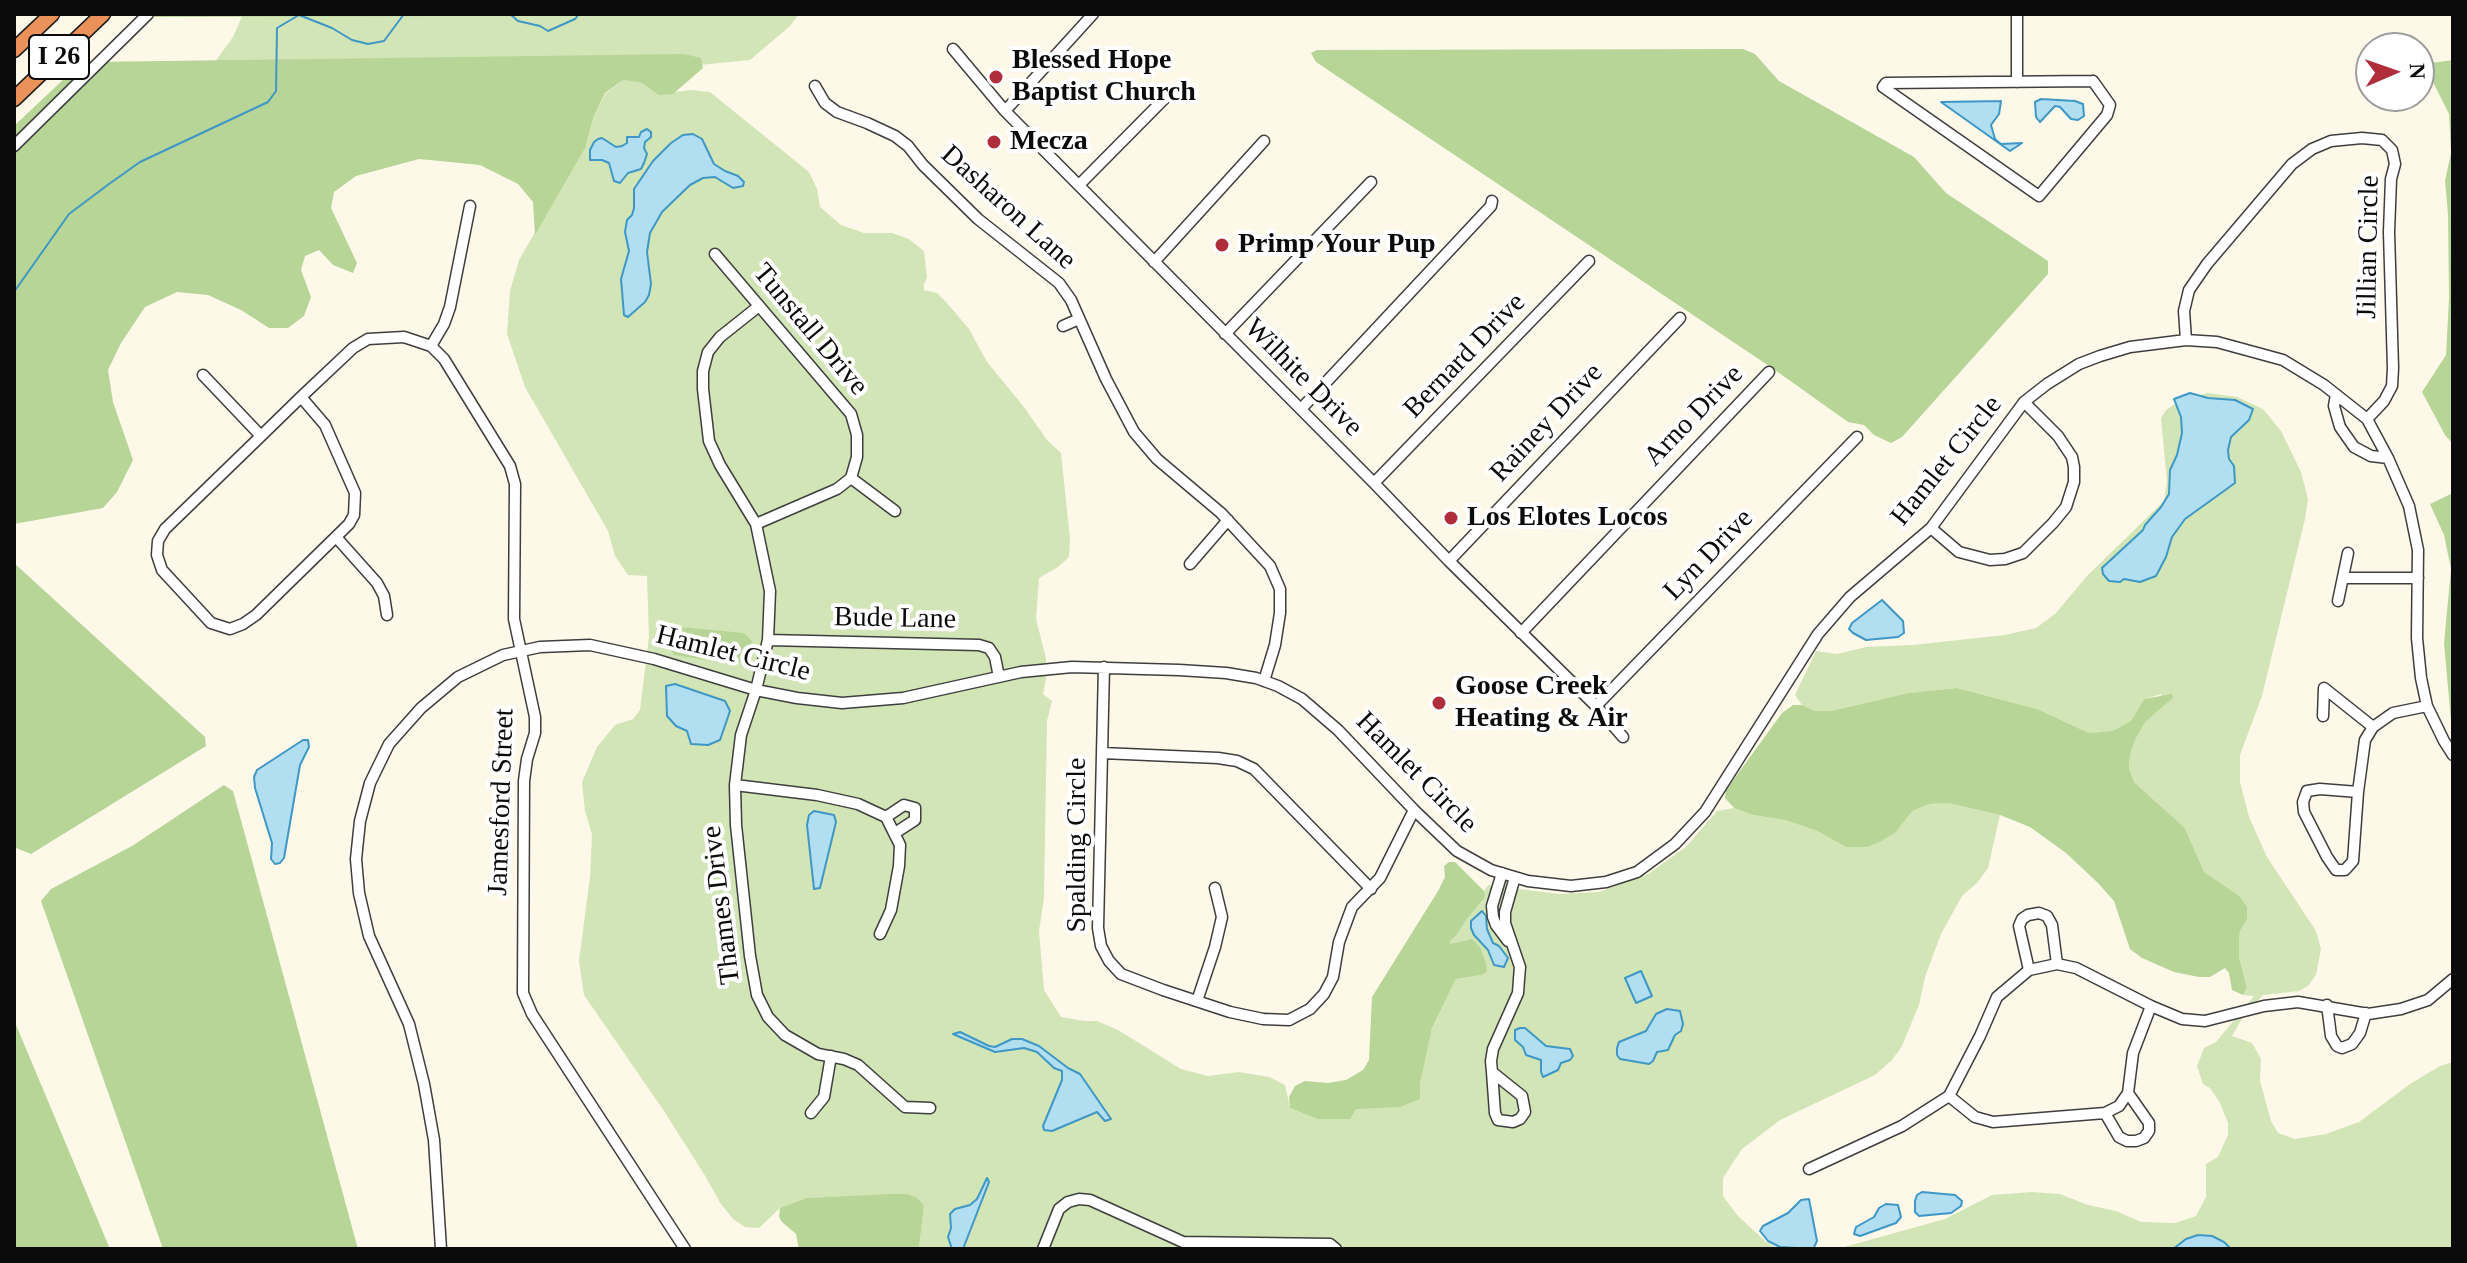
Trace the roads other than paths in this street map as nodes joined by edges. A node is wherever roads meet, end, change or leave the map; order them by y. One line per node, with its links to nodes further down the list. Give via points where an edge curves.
1 (52, 14): 7 (highway, I 26)
2 (103, 14): 11 (highway, I 26)
3 (148, 14): 14 (street)
4 (1093, 14): 12 (street)
5 (2017, 14): 8 (street)
6 (953, 49): 12 (street, Wilhite Drive)
7 (14, 50)
8 (2017, 82): 8 (street, via 2093,81 2110,105 2039,196 1883,87)
9 (815, 86): 24 (street, Dasharon Lane, via 837,112 908,146 978,219 1059,283)
10 (1171, 92): 16 (street)
11 (14, 99)
12 (1005, 111): 16 (street, Wilhite Drive)
13 (1264, 141): 21 (street)
14 (14, 146)
15 (1371, 182): 26 (street)
16 (1079, 185): 21 (street, Wilhite Drive)
17 (1492, 201): 34 (street)
18 (470, 206): 28 (street, via 450,307)
19 (715, 254): 22 (street, Tunstall Drive)
20 (1589, 261): 40 (street, Bernard Drive)
21 (1154, 262): 26 (street, Wilhite Drive)
22 (759, 306): 39 (street, Tunstall Drive, via 851,414 857,457); 43 (street, Thames Drive, via 720,337 708,352 703,371 709,441)
23 (1680, 318): 47 (street, Rainey Drive)
24 (1079, 319): 25 (street); 42 (street, Dasharon Lane, via 1134,432)
25 (1063, 326)
26 (1225, 334): 34 (street, Wilhite Drive)
27 (2186, 340): 31 (street, Hamlet Circle, via 2217,342 2283,360); 33 (street, Hamlet Circle, via 2130,347 2079,364); 35 (street, Jillian Circle, via 2189,290 2292,164 2331,141 2382,140 2392,150 2395,164 2389,232 2393,368 2392,386)
28 (431, 346): 32 (street, via 404,337 368,339); 55 (street, Jamesford Street, via 510,466 515,484 513,597)
29 (1769, 372): 53 (street, Arno Drive)
30 (203, 375): 36 (street)
31 (2336, 395): 35 (street, Hamlet Circle); 38 (street, via 2340,427 2354,447)
32 (301, 397): 36 (street); 45 (street, via 325,425 355,493 354,515)
33 (2024, 402): 44 (street, Hamlet Circle); 44 (street, via 2072,457 2074,482 2066,507 2023,553 2005,559 1959,552)
34 (1301, 409): 40 (street, Wilhite Drive)
35 (2367, 419): 38 (street, Hamlet Circle)
36 (261, 436): 45 (street, via 165,529 158,541 162,570 211,623 230,629 256,615)
37 (1857, 437): 60 (street, Lyn Drive)
38 (2388, 458): 50 (street, Hamlet Circle, via 2409,506)
39 (851, 478): 41 (street); 43 (street)
40 (1374, 483): 47 (street, Wilhite Drive)
41 (895, 511)
42 (1228, 520): 48 (street); 58 (street, Dasharon Lane, via 1270,566 1280,589 1275,645)
43 (756, 524): 54 (street, Thames Drive, via 770,591)
44 (1931, 528): 73 (street, Hamlet Circle, via 1850,597 1818,634 1705,812 1675,844 1637,872 1606,882 1571,886)
45 (336, 537): 52 (street, via 377,583)
46 (2348, 553): 49 (street)
47 (1449, 561): 53 (street, Wilhite Drive)
48 (1190, 564)
49 (2344, 578): 50 (street); 51 (street)
50 (2418, 578): 61 (street, Hamlet Circle, via 2417,638)
51 (2338, 601)
52 (387, 615)
53 (1521, 633): 60 (street, Wilhite Drive)
54 (768, 640): 57 (street, Bude Lane, via 979,645 995,657); 59 (street, Thames Drive)
55 (519, 652): 59 (street, Hamlet Circle, via 590,645); 94 (street, Hamlet Circle, via 458,677 421,708 389,744 370,783 360,821 359,893 369,936 409,1024 424,1084 434,1140); 95 (street, Jamesford Street, via 535,717 524,781 523,993)
56 (1104, 667): 57 (street, Hamlet Circle); 58 (street, Hamlet Circle, via 1226,673); 65 (street, Spalding Circle)
57 (999, 677): 59 (street, Hamlet Circle, via 874,702 842,703)
58 (1264, 681): 69 (street, Hamlet Circle, via 1302,699)
59 (756, 690): 67 (street, Thames Drive, via 741,735)
60 (1596, 706): 64 (street, Wilhite Drive)
61 (2427, 706): 63 (street, via 2393,713); 66 (street, Hamlet Circle)
62 (2323, 716): 63 (street, via 2324,688)
63 (2373, 727): 68 (street, via 2365,740)
64 (1623, 737)
65 (1102, 753): 75 (street, via 1218,758 1254,769); 81 (street, Spalding Circle, via 1101,946 1121,974)
66 (2453, 755)
67 (735, 785): 70 (street, via 817,795); 85 (street, Thames Drive, via 757,995 785,1035)
68 (2358, 792): 68 (street, via 2353,861 2345,870 2336,870 2303,802 2307,791)
69 (1414, 810): 72 (street, Hamlet Circle, via 1457,851); 75 (street, Spalding Circle)
70 (886, 817): 71 (street); 71 (street, via 904,805 915,808 915,820)
71 (895, 833): 76 (street, via 899,866 891,910)
72 (1502, 873): 73 (street, Hamlet Circle); 77 (street, via 1493,917)
73 (1515, 877): 77 (street, via 1505,912)
74 (1215, 888): 81 (street, via 1222,917)
75 (1371, 889): 81 (street, Spalding Circle, via 1352,907 1333,977 1310,1009 1289,1020 1263,1019)
76 (880, 934)
77 (1510, 945): 86 (street, via 1520,967 1518,993 1493,1049)
78 (2057, 964): 79 (street); 79 (street, via 2047,916 2028,915 2019,926); 83 (street, via 2076,968)
79 (2029, 970): 88 (street, via 1997,997)
80 (2453, 979): 84 (street, via 2428,1000)
81 (1197, 1001)
82 (2327, 1005): 83 (street, via 2264,1006 2205,1021 2182,1019); 84 (street); 84 (street, via 2331,1036 2342,1048 2360,1033)
83 (2151, 1006): 87 (street, via 2133,1053)
84 (2366, 1013)
85 (831, 1056): 89 (street, Thames Drive, via 858,1065 905,1107); 90 (street, via 824,1097)
86 (1492, 1072): 86 (street, via 1498,1120 1520,1119 1525,1112 1522,1096)
87 (2128, 1093): 91 (street); 91 (street, via 2149,1123 2144,1138 2119,1137)
88 (1949, 1096): 91 (street, via 1975,1117 1993,1122); 92 (street, via 1902,1126)
89 (930, 1108)
90 (811, 1113)
91 (2105, 1113)
92 (1809, 1169)
93 (1209, 1246): 96 (street, via 1183,1242 1079,1199 1059,1209); 97 (street, via 1330,1244)
94 (441, 1249)
95 (685, 1249)
96 (1043, 1249)
97 (1336, 1249)

